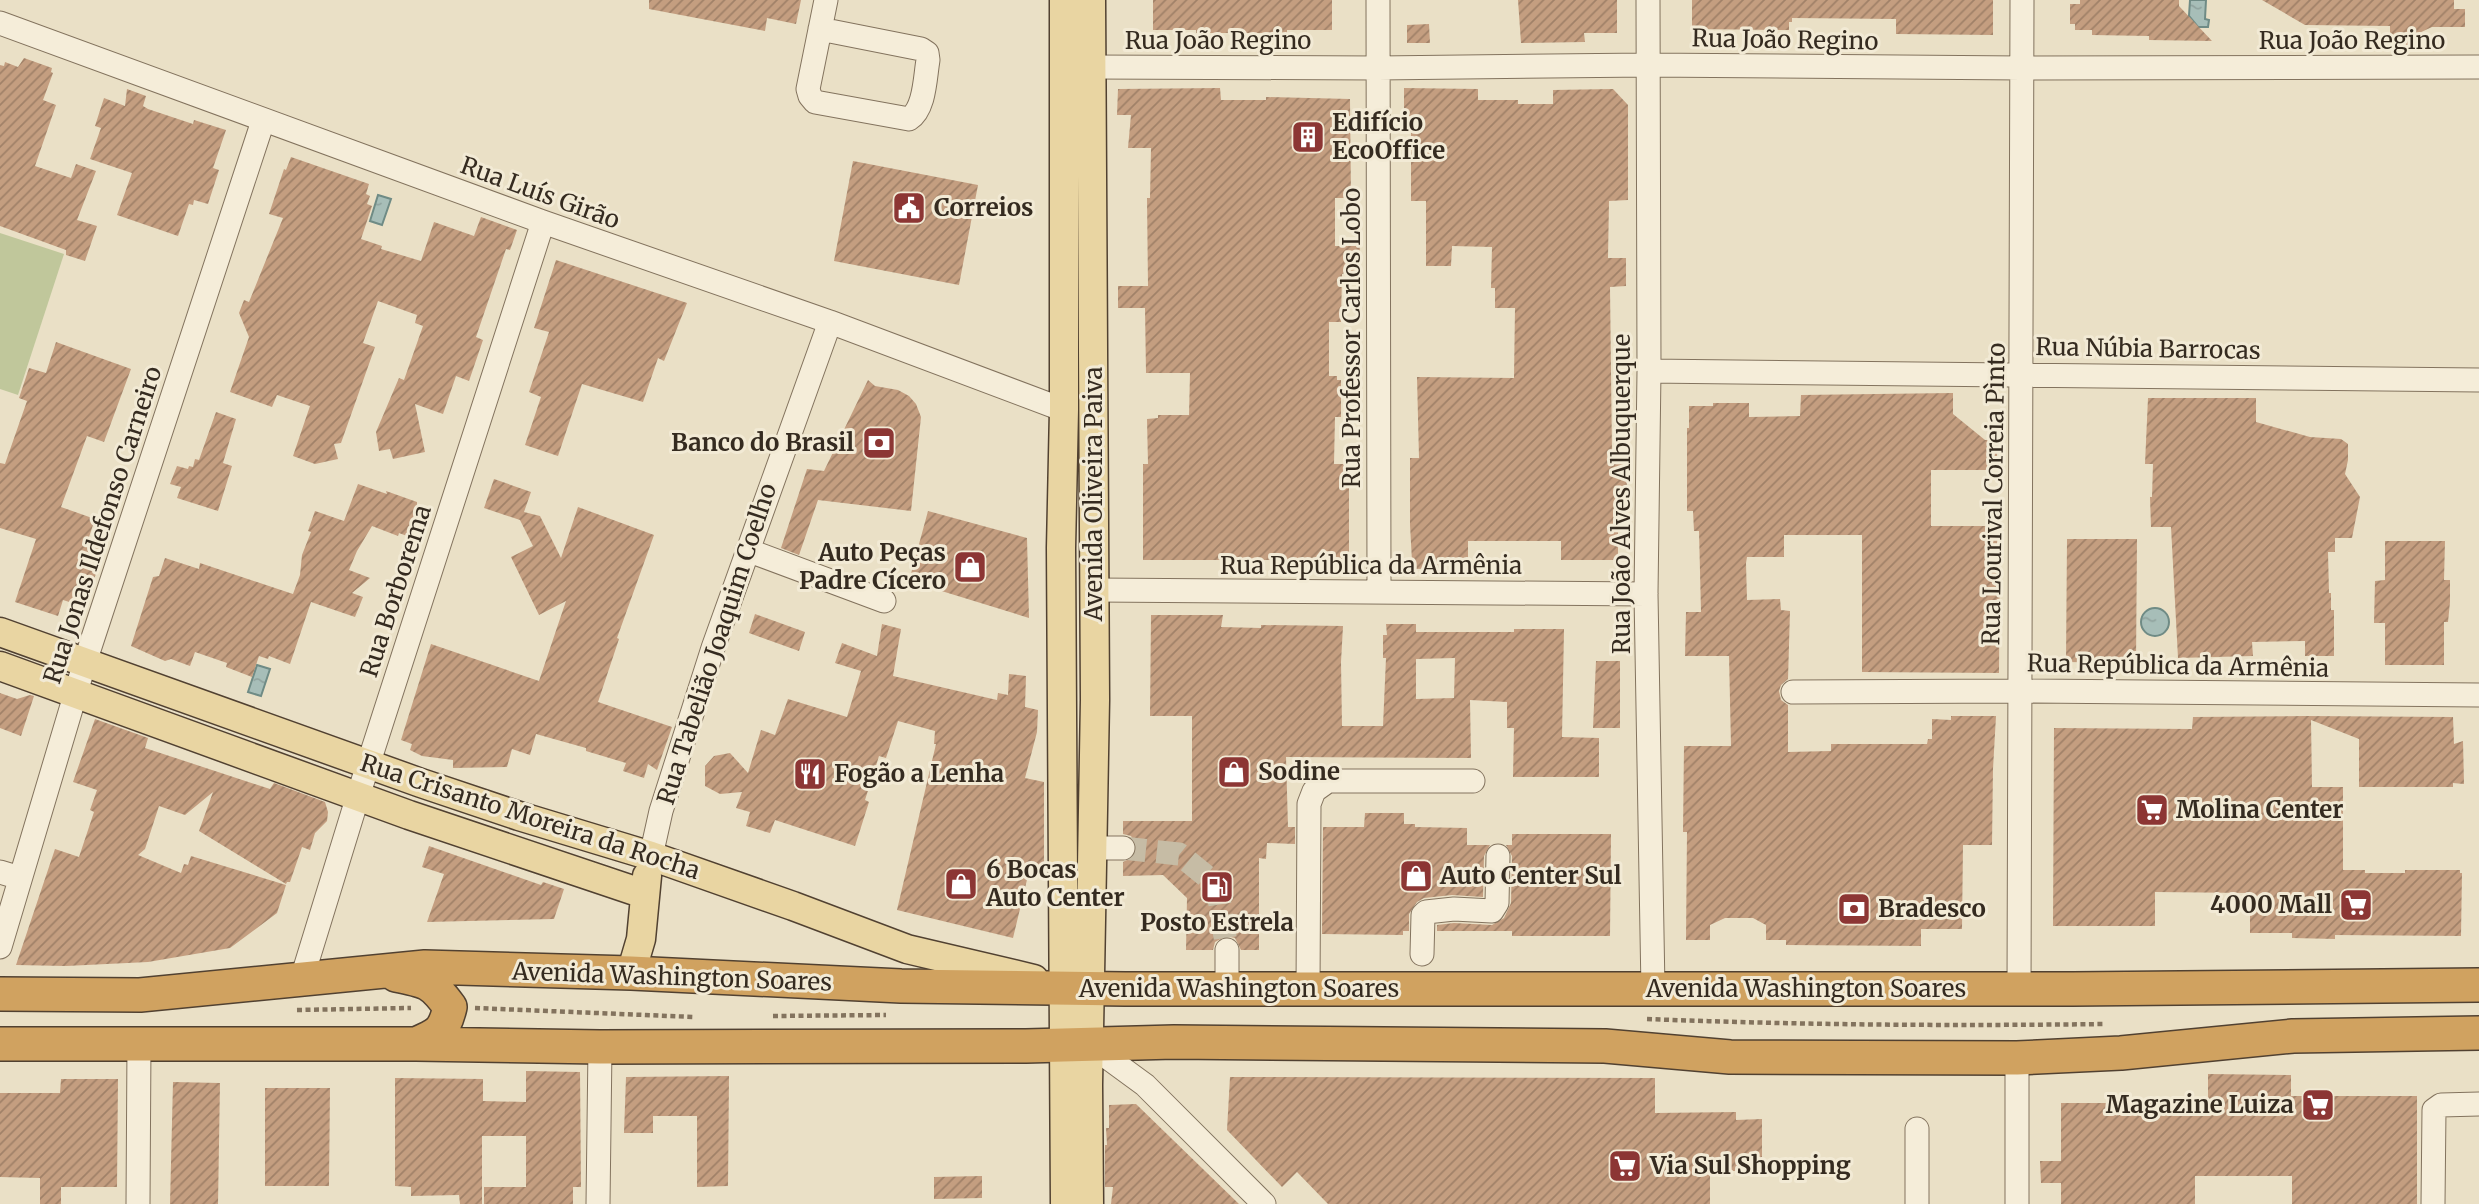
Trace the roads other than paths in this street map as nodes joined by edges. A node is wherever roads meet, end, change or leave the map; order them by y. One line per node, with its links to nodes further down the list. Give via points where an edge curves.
1 (826, 0): 8 (street)
2 (1064, 0): 20 (main road, Avenida Oliveira Paiva)
3 (1091, 0): 10 (main road, Avenida Oliveira Paiva)
4 (1378, 0): 12 (street, Rua Professor Carlos Lobo)
5 (1648, 0): 9 (street, Rua João Alves Albuquerque)
6 (2022, 0): 13 (street, Rua Lourival Correia Pìnto)
7 (0, 23): 14 (street, Rua Luís Girão)
8 (820, 29): 8 (street, via 808,89 815,102 909,119 915,115 927,53)
9 (1647, 65): 12 (street, Rua João Regino); 13 (street, Rua João Regino); 17 (street, Rua João Alves Albuquerque)
10 (1091, 67): 12 (street, Rua João Regino); 22 (main road, Avenida Oliveira Paiva)
11 (2479, 67): 13 (street, Rua João Regino)
12 (1378, 68): 23 (street, Rua Professor Carlos Lobo)
13 (2021, 68): 18 (street, Rua Lourival Correia Pìnto)
14 (263, 121): 15 (street, Rua Luís Girão); 27 (street, Rua Jonas Ildefonso Carneiro)
15 (543, 222): 16 (street, Rua Luís Girão); 33 (street, Rua Borborema)
16 (830, 322): 20 (street, Rua Luís Girão); 21 (street, Rua Tabelião Joaquim Coelho)
17 (1649, 371): 18 (street, Rua Núbia Barrocas); 24 (street, Rua João Alves Albuquerque)
18 (2021, 374): 19 (street, Rua Núbia Barrocas); 29 (street, Rua Lourival Correia Pìnto)
19 (2479, 380)
20 (1064, 410): 49 (main road, Avenida Oliveira Paiva, via 1061,548)
21 (747, 550): 25 (street); 38 (street, Rua Tabelião Joaquim Coelho, via 661,811)
22 (1095, 590): 23 (street, Rua República da Armênia); 36 (main road, Avenida Oliveira Paiva)
23 (1379, 592): 24 (street, Rua República da Armênia)
24 (1646, 594): 50 (street, Rua João Alves Albuquerque)
25 (884, 601)
26 (0, 632): 27 (main road, Rua Crisanto Moreira da Rocha)
27 (85, 662): 30 (street, Rua Jonas Ildefonso Carneiro); 33 (main road, Rua Crisanto Moreira da Rocha)
28 (0, 666): 30 (main road, Rua Crisanto Moreira da Rocha)
29 (2018, 691): 31 (street, Rua República da Armênia); 32 (street, Rua República da Armênia); 51 (street, Rua Lourival Correia Pìnto)
30 (75, 692): 35 (main road, Rua Crisanto Moreira da Rocha); 40 (street, Rua Jonas Ildefonso Carneiro)
31 (1793, 692)
32 (2479, 695)
33 (369, 764): 35 (street, Rua Borborema); 38 (main road, Rua Crisanto Moreira da Rocha)
34 (1473, 781): 53 (street, via 1328,780 1314,791 1309,804)
35 (358, 796): 41 (main road, Rua Crisanto Moreira da Rocha); 47 (street, Rua Borborema)
36 (1092, 848): 37 (street); 49 (main road, Avenida Oliveira Paiva)
37 (1123, 848)
38 (651, 856): 41 (main road, Rua Tabelião Joaquim Coelho); 49 (main road, Rua Crisanto Moreira da Rocha, via 907,949)
39 (1498, 856): 44 (street, via 1497,903 1492,911 1426,912)
40 (10, 875): 42 (street, Rua Jonas Ildefonso Carneiro)
41 (644, 894): 46 (main road, Rua Tabelião Joaquim Coelho, via 641,939)
42 (0, 947)
43 (1227, 950): 52 (street)
44 (1422, 954)
45 (374, 971): 46 (highway, Avenida Washington Soares, via 425,967); 47 (highway, Avenida Washington Soares); 58 (highway, via 420,979 436,988 450,1007 445,1027)
46 (631, 973): 49 (highway, Avenida Washington Soares, via 901,986)
47 (302, 978): 54 (highway, Avenida Washington Soares, via 140,995)
48 (2479, 985): 51 (highway, Avenida Washington Soares)
49 (1077, 988): 52 (highway, Avenida Washington Soares); 59 (main road)
50 (1653, 989): 51 (highway, Avenida Washington Soares); 53 (highway, Avenida Washington Soares)
51 (2018, 989)
52 (1227, 990): 53 (highway, Avenida Washington Soares)
53 (1308, 990)
54 (0, 994)
55 (2479, 1033): 61 (highway, via 2292,1036)
56 (139, 1043): 57 (highway); 58 (highway); 64 (street)
57 (0, 1044)
58 (416, 1044): 60 (highway)
59 (1076, 1045): 60 (highway); 61 (highway, via 1605,1046 1730,1057); 66 (main road); 67 (main road); 68 (street, via 1145,1084)
60 (600, 1047): 65 (street)
61 (2017, 1058): 70 (street)
62 (2479, 1104): 71 (street, via 2441,1105 2434,1110)
63 (1917, 1129): 69 (street)
64 (138, 1204)
65 (598, 1204)
66 (1065, 1204)
67 (1089, 1204)
68 (1264, 1204)
69 (1917, 1204)
70 (2017, 1204)
71 (2432, 1204)

